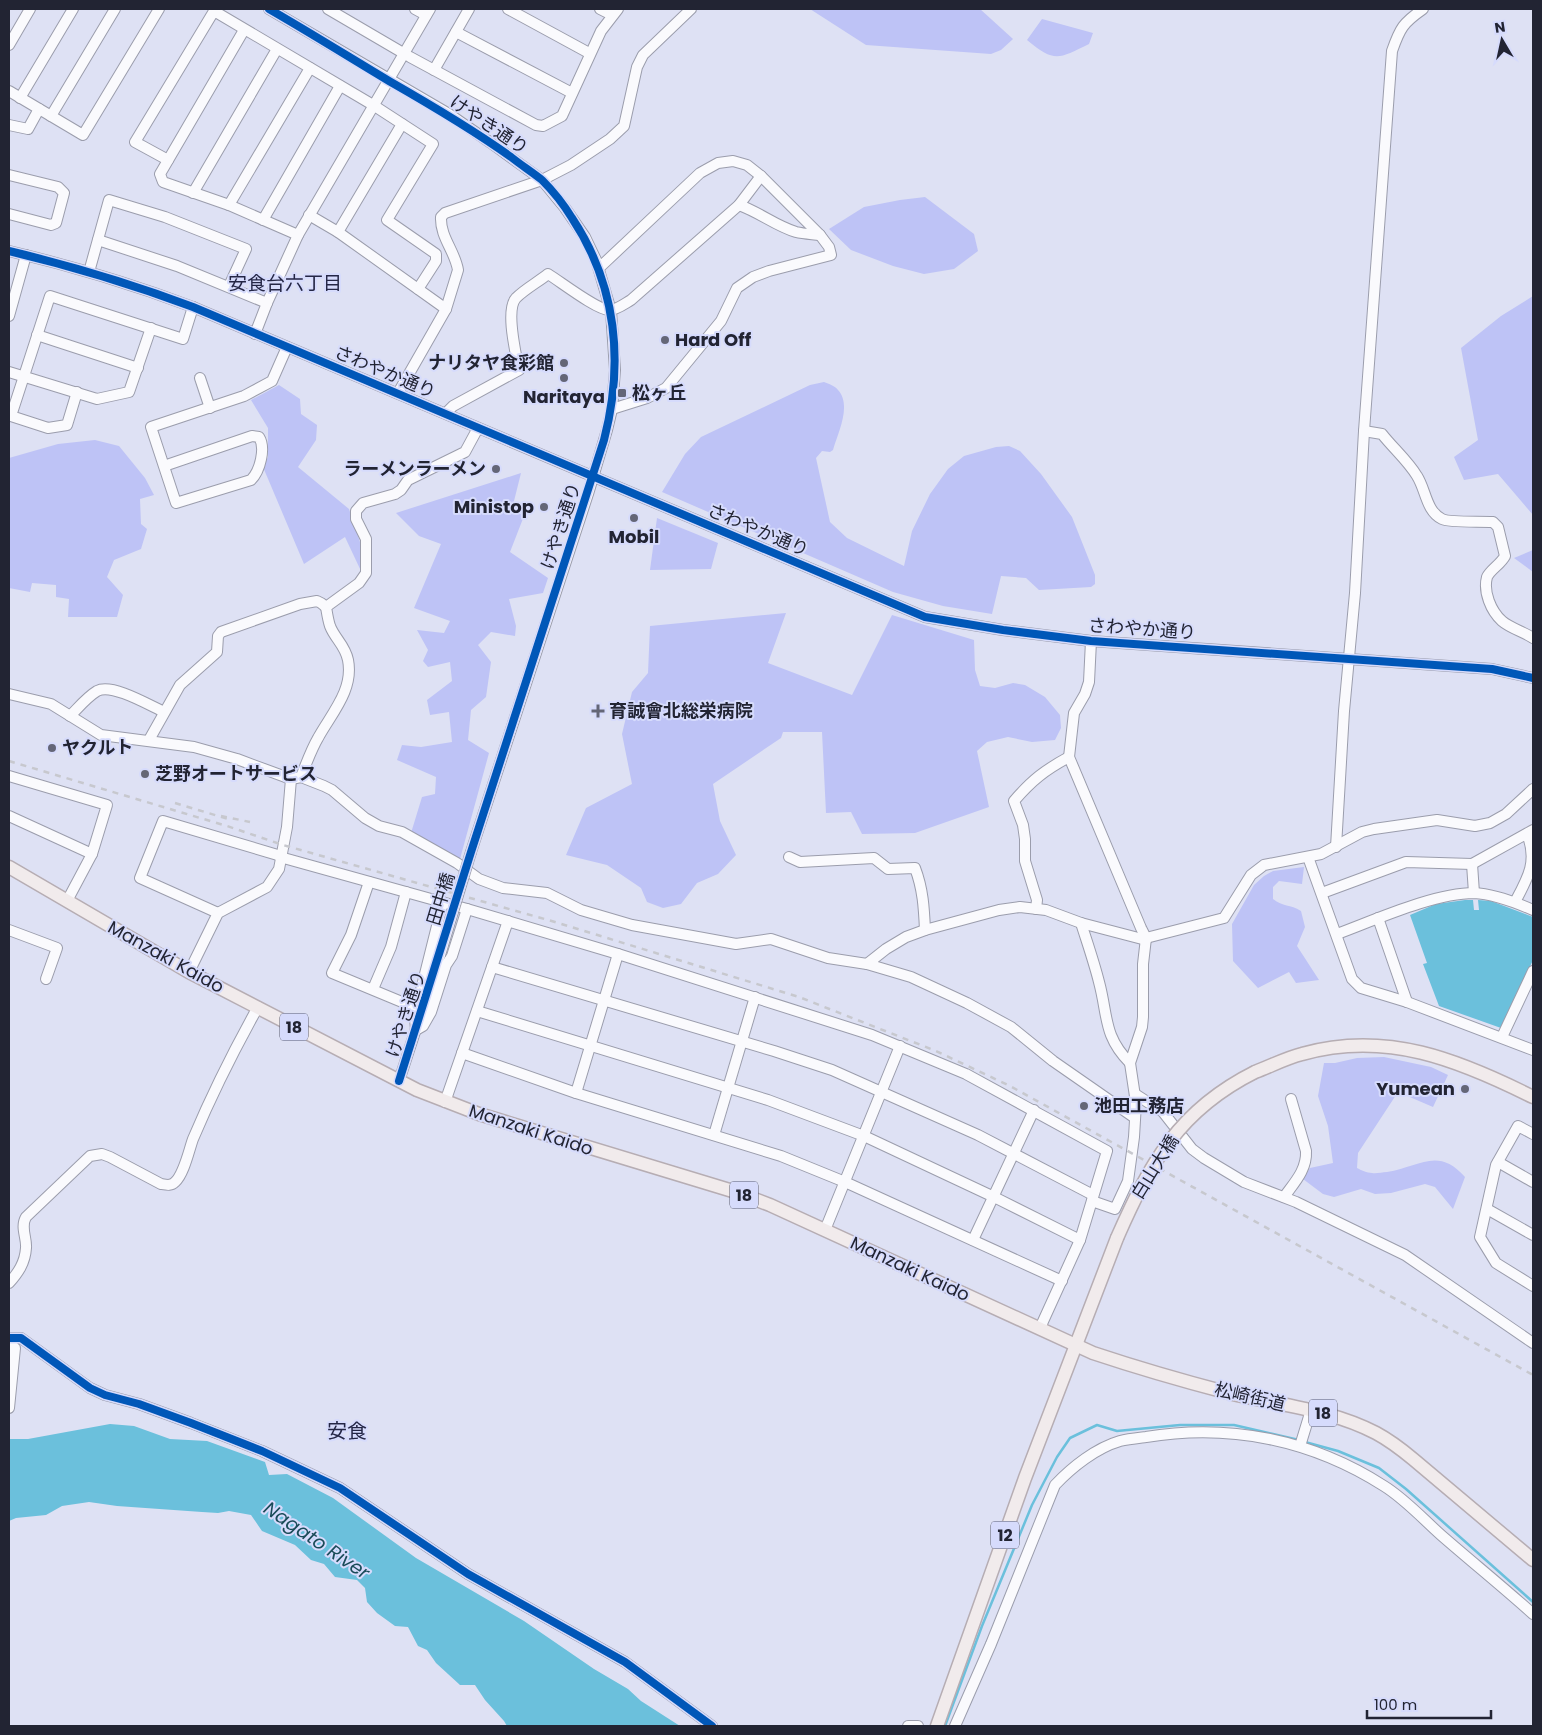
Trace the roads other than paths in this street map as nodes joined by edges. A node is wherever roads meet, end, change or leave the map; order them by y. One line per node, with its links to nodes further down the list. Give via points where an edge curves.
1 (30, 9): 17 (street)
2 (72, 9): 27 (street)
3 (115, 9): 30 (street)
4 (159, 9): 30 (street, via 83,135)
5 (269, 9): 23 (street, けやき通り)
6 (328, 9): 20 (street)
7 (415, 9): 13 (street)
8 (469, 9): 16 (street)
9 (508, 9): 19 (street)
10 (600, 9): 14 (street)
11 (691, 9): 36 (street, via 644,55 637,67 624,126 571,165)
12 (1423, 9): 72 (street, via 1405,22 1397,34 1392,52)
13 (428, 12): 20 (street)
14 (615, 12): 19 (street)
15 (244, 30): 18 (street); 33 (street); 33 (street, via 214,11 135,142)
16 (456, 32): 22 (street); 26 (street)
17 (9, 45)
18 (277, 49): 21 (street); 37 (street)
19 (589, 53): 26 (street)
20 (404, 54): 22 (street); 23 (street)
21 (310, 68): 24 (street); 38 (street)
22 (434, 70): 26 (street, via 536,125 543,126 562,116)
23 (388, 80): 28 (street); 36 (street, けやき通り, via 449,114)
24 (340, 86): 28 (street); 42 (street)
25 (9, 91): 27 (street)
26 (572, 93)
27 (20, 98): 29 (street)
28 (373, 105): 31 (street); 41 (street)
29 (39, 109): 30 (street); 32 (street, via 28,130)
30 (51, 116)
31 (402, 124): 43 (street); 52 (street, via 433,144 387,220 436,254 436,262)
32 (9, 125)
33 (168, 160): 37 (street, via 160,174 163,182)
34 (9, 175): 40 (street, via 58,186 64,193 58,219 52,225)
35 (761, 176): 39 (street); 45 (street); 49 (street, via 747,165 733,161 718,163 700,173)
36 (542, 180): 49 (street, けやき通り, via 584,237); 55 (street, via 445,213 442,217 442,232 458,270)
37 (192, 193): 38 (street)
38 (228, 205): 42 (street)
39 (739, 205): 45 (street, via 798,233); 56 (street, via 631,300)
40 (9, 214)
41 (309, 215): 43 (street); 44 (street)
42 (263, 220): 44 (street)
43 (338, 232): 52 (street)
44 (298, 235): 53 (street)
45 (820, 235): 69 (street, via 830,247 831,255 769,271 737,288 721,321 666,388)
46 (98, 240): 50 (street); 51 (street); 51 (street, via 109,200 165,217 246,249)
47 (9, 251): 48 (street, さわやか通り)
48 (26, 255): 50 (street, さわやか通り); 57 (street)
49 (599, 268): 56 (street, けやき通り)
50 (89, 272): 54 (street, さわやか通り)
51 (229, 286): 53 (street)
52 (418, 289): 55 (street)
53 (266, 303): 59 (street)
54 (193, 307): 58 (street, via 183,339); 59 (street, さわやか通り)
55 (446, 309): 67 (street)
56 (611, 310): 69 (street, けやき通り, via 615,370); 70 (street, via 600,309 548,274 515,299 512,306 512,331 519,370 452,406)
57 (9, 316)
58 (150, 328): 60 (street, via 50,296); 62 (street)
59 (255, 334): 61 (street, さわやか通り)
60 (38, 335): 62 (street); 64 (street)
61 (287, 347): 67 (street, さわやか通り); 68 (street, via 272,381 244,396)
62 (138, 368): 66 (street, via 129,392 98,399)
63 (9, 372): 64 (street)
64 (24, 376): 66 (street); 66 (street, via 11,416 48,428 67,425)
65 (200, 378): 68 (street)
66 (77, 392)
67 (398, 393): 70 (street, さわやか通り)
68 (210, 408): 73 (street, via 151,427)
69 (612, 409): 74 (street, けやき通り)
70 (446, 414): 71 (street, さわやか通り)
71 (478, 428): 74 (street, さわやか通り); 75 (street, via 466,452 408,480 395,494 364,503 356,511 356,519 366,539 366,573 359,583)
72 (1364, 431): 76 (street, via 1382,434 1416,474 1432,510 1443,520 1492,522 1498,527 1505,556 1488,576 1486,594 1502,621); 78 (street)
73 (164, 466): 73 (street, via 252,436 259,437 263,446 256,475 251,480 176,503)
74 (593, 476): 77 (street, さわやか通り, via 925,617); 91 (street, けやき通り)
75 (326, 607): 81 (street, via 317,601 300,604 221,632 217,652 180,685); 86 (street, via 330,627 344,646 349,672 344,695)
76 (1533, 638)
77 (1091, 641): 78 (street, さわやか通り); 84 (street, via 1089,682 1074,713)
78 (1348, 658): 79 (street, さわやか通り, via 1492,669); 90 (street)
79 (1533, 678)
80 (9, 694): 82 (street, via 51,704)
81 (164, 712): 82 (street, via 107,689 98,690); 83 (street)
82 (70, 716): 83 (street, via 101,735)
83 (149, 740): 86 (street, via 194,746)
84 (1069, 757): 105 (street, via 1043,772 1014,801 1023,825 1025,861 1037,900); 115 (street)
85 (9, 776): 92 (street, via 107,805)
86 (296, 778): 93 (street); 118 (street, via 332,790 379,826 402,832 479,879 503,888 548,893 581,910 632,925 736,944 772,939 828,958)
87 (1533, 789): 90 (street, via 1506,814 1490,823 1475,826 1438,820 1374,829)
88 (9, 816): 92 (street)
89 (1530, 832): 96 (street); 104 (street, via 1531,870)
90 (1336, 846): 95 (street)
91 (471, 852): 117 (street, 田中橋, bridge)
92 (92, 854): 102 (street)
93 (280, 857): 98 (street); 108 (street, via 279,869 267,887); 108 (street, via 163,822 140,878)
94 (789, 857): 113 (street, via 800,862 874,858 888,869 915,868 924,900)
95 (1308, 857): 100 (street); 115 (street, via 1258,868 1224,918)
96 (1472, 864): 100 (street, via 1406,862); 101 (street)
97 (9, 867): 102 (main road, Manzaki Kaido / 18)
98 (369, 882): 99 (street); 123 (street, via 354,928 332,973)
99 (406, 892): 103 (street); 123 (street, via 391,947)
100 (1322, 893): 114 (street)
101 (1474, 893): 104 (street); 109 (street, via 1436,899)
102 (67, 901): 121 (main road, Manzaki Kaido / 18)
103 (443, 902): 106 (street); 128 (street)
104 (1515, 902): 107 (street)
105 (1036, 908): 111 (street); 113 (street, via 999,910)
106 (467, 909): 110 (street); 130 (street, via 432,1012 423,1026)
107 (1533, 910)
108 (218, 913): 121 (street)
109 (1378, 918): 114 (street); 126 (street)
110 (508, 921): 116 (street); 119 (street)
111 (1080, 923): 115 (street); 137 (street, via 1099,983 1108,1031 1114,1045)
112 (9, 930): 122 (street, via 58,948)
113 (925, 930): 118 (street, via 894,943)
114 (1337, 934): 126 (street, via 1352,979 1358,986)
115 (1146, 939): 137 (street, via 1142,1027)
116 (618, 954): 124 (street); 125 (street)
117 (440, 955): 130 (street, けやき通り)
118 (866, 964): 147 (street, via 911,977 1011,1027 1053,1061)
119 (492, 967): 125 (street); 129 (street)
120 (1533, 971): 131 (street)
121 (189, 972): 127 (main road, Manzaki Kaido / 18)
122 (46, 979)
123 (373, 989): 128 (street)
124 (755, 997): 132 (street); 134 (street)
125 (603, 1001): 132 (street); 133 (street)
126 (1407, 1002): 131 (street)
127 (258, 1007): 138 (main road, Manzaki Kaido / 18); 164 (street, via 175,1182 161,1184 110,1157 102,1154 90,1156 26,1217 23,1222 26,1247 23,1262)
128 (414, 1007): 130 (street)
129 (477, 1011): 133 (street); 136 (street)
130 (416, 1030): 138 (street, けやき通り)
131 (1502, 1037): 135 (street)
132 (742, 1042): 139 (street); 140 (street, via 832,1070)
133 (590, 1046): 139 (street); 141 (street)
134 (900, 1046): 140 (street); 146 (street, via 966,1074)
135 (1533, 1050)
136 (462, 1053): 141 (street); 145 (street)
137 (1130, 1063): 142 (street)
138 (400, 1081): 145 (main road, Manzaki Kaido / 18)
139 (728, 1088): 149 (street); 150 (street)
140 (882, 1091): 150 (street); 151 (street)
141 (576, 1093): 149 (street)
142 (1135, 1094): 147 (street); 156 (street, via 1163,1112 1204,1158 1244,1182)
143 (1533, 1097): 169 (main road, 白山大橋, bridge, via 1449,1060 1412,1049 1389,1047 1316,1051 1288,1058 1238,1081 1209,1101 1168,1142 1136,1195)
144 (1291, 1099): 156 (street, via 1306,1159 1303,1171)
145 (446, 1102): 159 (main road, Manzaki Kaido / 18, via 560,1140 736,1192)
146 (1034, 1110): 151 (street); 157 (street, via 1107,1151)
147 (1135, 1118): 157 (street, via 1128,1181 1115,1209)
148 (1533, 1134): 152 (street, via 1518,1126)
149 (714, 1135): 153 (street, via 781,1156)
150 (864, 1136): 153 (street); 155 (street)
151 (1014, 1154): 155 (street); 157 (street)
152 (1498, 1162): 154 (street); 158 (street)
153 (845, 1182): 159 (street); 161 (street)
154 (1533, 1182)
155 (994, 1197): 161 (street); 162 (street)
156 (1284, 1197): 168 (street, via 1404,1255)
157 (1093, 1198): 162 (street)
158 (1487, 1209): 160 (street); 165 (street, via 1480,1237 1496,1263)
159 (825, 1230): 166 (main road, Manzaki Kaido / 18)
160 (1533, 1235)
161 (973, 1240): 163 (street)
162 (1080, 1240): 163 (street)
163 (1062, 1281): 166 (street)
164 (9, 1283)
165 (1533, 1286)
166 (1040, 1328): 169 (main road, Manzaki Kaido / 18)
167 (9, 1338): 171 (street, via 21,1338)
168 (1533, 1343)
169 (1075, 1344): 173 (main road, 松崎街道 / 18, via 1141,1369); 180 (main road, 12)
170 (12, 1346): 171 (street); 172 (street)
171 (34, 1347): 177 (street, via 90,1388 200,1426 340,1488 468,1574 625,1662)
172 (9, 1408)
173 (1311, 1410): 174 (street); 175 (main road, 松崎街道 / 18, via 1354,1423 1394,1444)
174 (1301, 1442): 176 (street, via 1385,1486); 181 (street, via 1214,1431 1168,1433 1119,1441 1096,1452 1064,1475 1055,1485)
175 (1533, 1560)
176 (1533, 1614)
177 (712, 1726)
178 (908, 1726): 179 (street)
179 (918, 1726)
180 (937, 1726)
181 (955, 1726)

